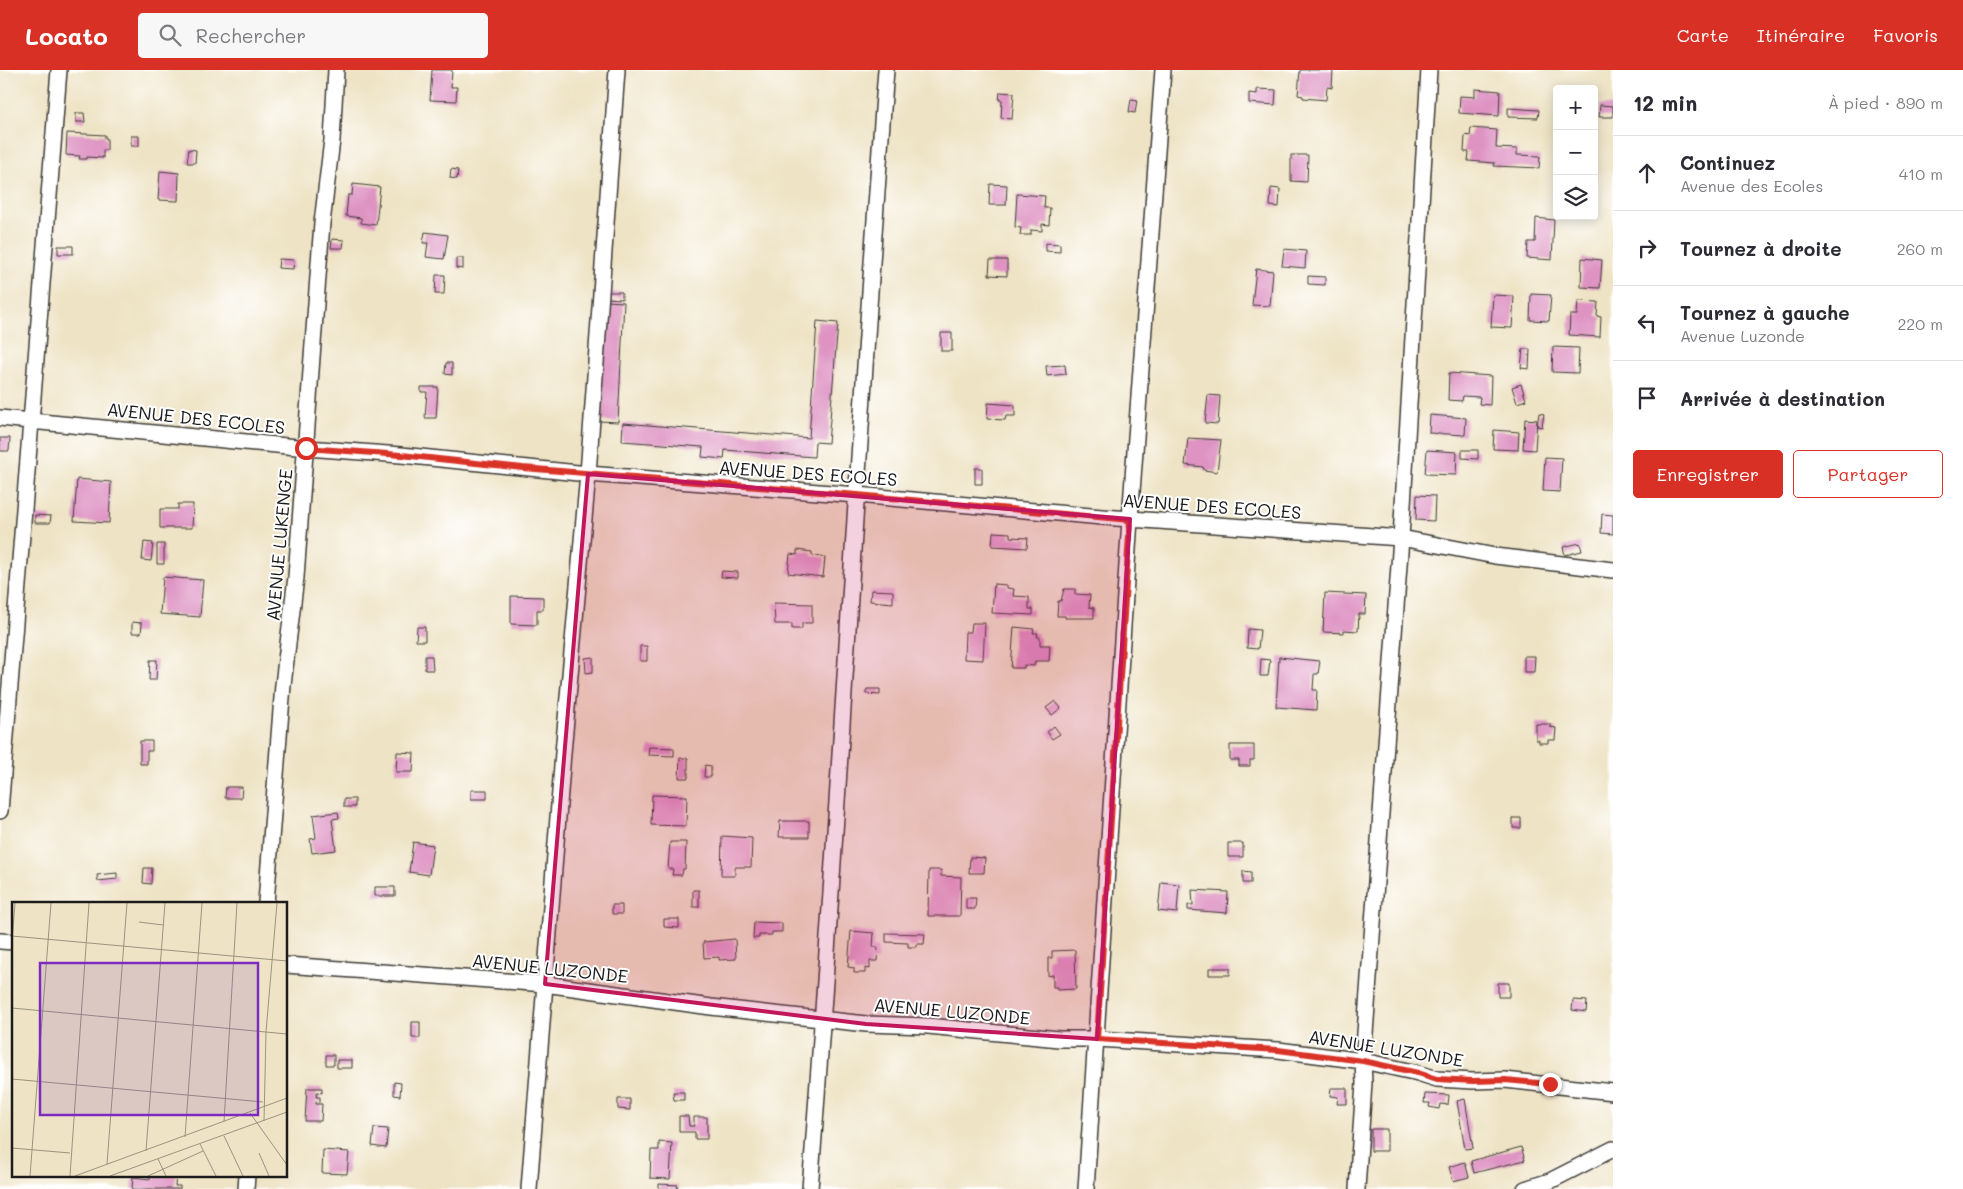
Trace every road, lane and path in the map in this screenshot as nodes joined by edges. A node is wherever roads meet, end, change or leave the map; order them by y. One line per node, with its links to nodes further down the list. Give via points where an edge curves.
1 (59, 70): 8 (street)
2 (336, 70): 9 (street, AVENUE LUKENGE)
3 (617, 70): 10 (street)
4 (886, 70): 11 (street)
5 (1163, 70): 12 (street)
6 (1429, 70): 13 (street)
7 (0, 418): 8 (street, AVENUE DES ECOLES)
8 (30, 420): 9 (street, AVENUE DES ECOLES); 15 (street)
9 (306, 448): 10 (street, AVENUE DES ECOLES); 16 (street, AVENUE LUKENGE)
10 (588, 474): 11 (street, AVENUE DES ECOLES); 18 (street)
11 (857, 495): 12 (street, AVENUE DES ECOLES); 19 (street)
12 (1130, 520): 13 (street, AVENUE DES ECOLES); 20 (street)
13 (1401, 538): 14 (street, AVENUE DES ECOLES, via 1495,556); 21 (street)
14 (1613, 570)
15 (0, 811)
16 (266, 902)
17 (288, 965): 18 (street, AVENUE LUZONDE)
18 (545, 984): 19 (street, AVENUE LUZONDE, via 711,1007); 27 (street)
19 (824, 1018): 20 (street, AVENUE LUZONDE, via 1058,1039); 28 (street)
20 (1097, 1039): 21 (street, AVENUE LUZONDE, via 1278,1050); 29 (street)
21 (1363, 1061): 22 (street, AVENUE LUZONDE, via 1437,1079 1505,1080); 30 (street)
22 (1613, 1092)
23 (1613, 1149): 25 (street)
24 (247, 1176): 26 (street)
25 (1554, 1185): 31 (street)
26 (246, 1189)
27 (529, 1189)
28 (810, 1189)
29 (1086, 1189)
30 (1357, 1189)
31 (1525, 1189)

